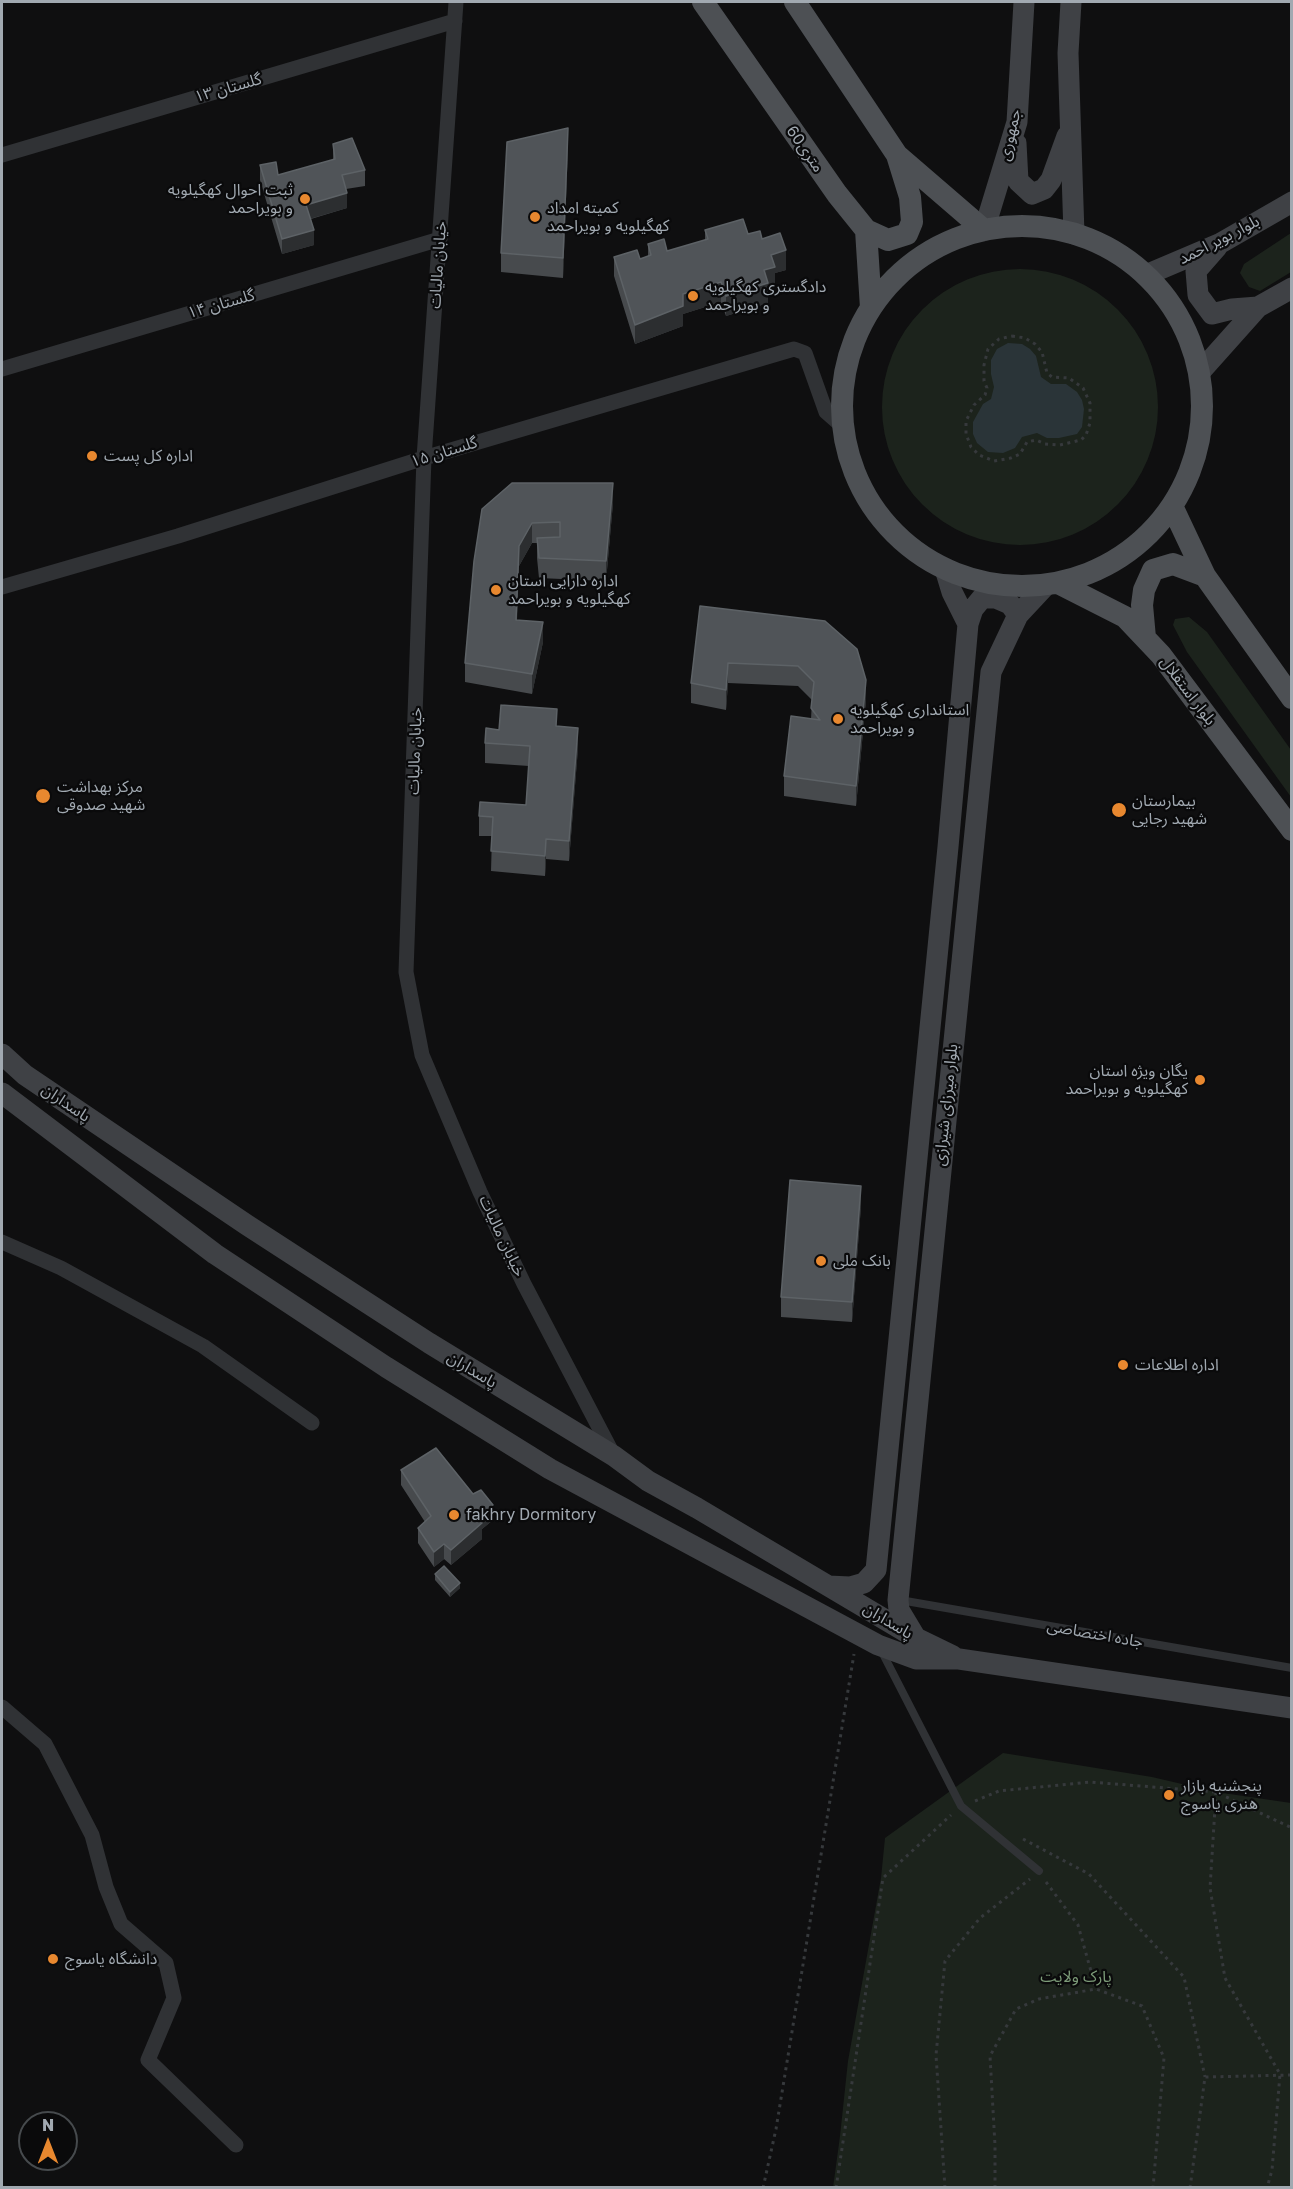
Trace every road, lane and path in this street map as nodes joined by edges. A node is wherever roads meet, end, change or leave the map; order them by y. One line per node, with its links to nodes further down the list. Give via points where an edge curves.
1 (456, 2): 6 (street, خیابان مالیات)
2 (703, 2): 12 (main road, 60متری)
3 (795, 2): 10 (main road)
4 (1024, 2): 7 (main road, جمهوری)
5 (1071, 2): 8 (main road)
6 (455, 21): 9 (street, گلستان ۱۳); 15 (street, خیابان مالیات)
7 (1017, 122): 8 (main road, via 1018,181 1032,194 1052,180); 13 (main road, جمهوری)
8 (1071, 125): 14 (main road)
9 (2, 155)
10 (897, 155): 12 (main road, via 910,196 912,222 907,234 888,240); 13 (main road)
11 (1292, 202): 16 (main road, بلوار بویر احمد)
12 (866, 230): 20 (main road)
13 (984, 230): 14 (main road, via 1024,227); 20 (main road, via 951,241 920,258 893,280)
14 (1074, 234): 17 (main road, via 1108,248)
15 (440, 239): 21 (street, گلستان ۱۴); 25 (street, خیابان مالیات)
16 (1219, 244): 17 (main road, بلوار بویر احمد); 19 (main road, via 1197,271 1198,295 1212,314)
17 (1146, 275): 22 (main road, via 1180,319)
18 (1292, 288): 19 (main road)
19 (1258, 307): 22 (main road)
20 (871, 308): 23 (main road, via 846,365)
21 (2, 369)
22 (1200, 372): 26 (main road, via 1200,442)
23 (843, 427): 25 (street, گلستان ۱۵, via 826,412 805,353 794,349); 27 (main road, via 849,457 876,511 919,554)
24 (1036, 440): 24 (path, via 1060,445 1081,440 1090,423 1089,397 1073,380 1047,373 1042,352 1031,340 1006,337 992,344 984,358 987,387 966,421 968,441 979,455 994,461 1020,454 1027,442)
25 (424, 458): 30 (street, گلستان ۱۵); 40 (street, خیابان مالیات, via 406,972 422,1055 480,1192)
26 (1173, 506): 28 (main road); 29 (main road, via 1150,534 1123,556 1092,572)
27 (945, 569): 29 (main road, via 1005,585); 32 (main road)
28 (1205, 576): 33 (main road, via 1173,564 1153,570 1142,605); 34 (main road)
29 (1052, 584): 31 (main road, بلوار میرزای شیرازی); 33 (main road, بلوار استقلال, via 1125,617)
30 (2, 587)
31 (1018, 615): 32 (main road, via 1010,604 982,598); 46 (main road, بلوار میرزای شیرازی, via 991,672)
32 (968, 624): 45 (main road, بلوار میرزای شیرازی, via 876,1570 857,1585)
33 (1145, 638): 35 (main road, بلوار استقلال)
34 (1292, 698)
35 (1292, 830)
36 (2, 1054): 40 (main road, پاسداران, via 25,1075 257,1231 429,1343)
37 (2, 1094): 42 (main road, پاسداران, via 215,1254 386,1367 531,1457)
38 (2, 1242): 39 (street, via 61,1268 203,1346)
39 (312, 1423)
40 (614, 1456): 41 (main road, پاسداران)
41 (648, 1481): 42 (main road, via 653,1494 650,1503 642,1508); 43 (main road, پاسداران)
42 (622, 1507): 44 (main road, پاسداران)
43 (710, 1516): 44 (main road, via 693,1514 687,1520 684,1532); 45 (main road, پاسداران)
44 (693, 1546): 47 (main road, پاسداران)
45 (826, 1586): 48 (main road, پاسداران)
46 (898, 1600): 48 (main road, بلوار میرزای شیرازی, via 899,1610); 51 (lane, جاده اختصاصی)
47 (857, 1634): 49 (main road, پاسداران); 64 (path, via 776,2129)
48 (916, 1638): 50 (main road, پاسداران)
49 (878, 1645): 50 (main road, پاسداران, via 916,1659); 55 (lane)
50 (959, 1659): 53 (main road, پاسداران)
51 (1292, 1668)
52 (2, 1707): 63 (street, via 45,1744 92,1835 121,1924 166,1963 174,1998 148,2060)
53 (1292, 1708)
54 (1216, 1792): 55 (path, via 1090,1782 999,1791); 56 (path); 60 (path, via 1210,1888 1225,1978)
55 (961, 1806): 58 (lane); 65 (path, via 883,1878)
56 (1292, 1828)
57 (1020, 1837): 62 (path, via 1089,1874 1184,1977)
58 (1038, 1871): 59 (path, via 1078,1925); 66 (path, via 980,1918 945,1961 936,2055)
59 (1096, 1989): 67 (path, via 1038,1999 1016,2009 990,2056); 68 (path, via 1142,2006 1164,2058)
60 (1280, 2074): 61 (path); 62 (path); 70 (path, via 1272,2170)
61 (1292, 2075)
62 (1205, 2077): 69 (path)
63 (236, 2145)
64 (763, 2187)
65 (836, 2187)
66 (945, 2187)
67 (995, 2187)
68 (1153, 2187)
69 (1190, 2187)
70 (1267, 2187)

